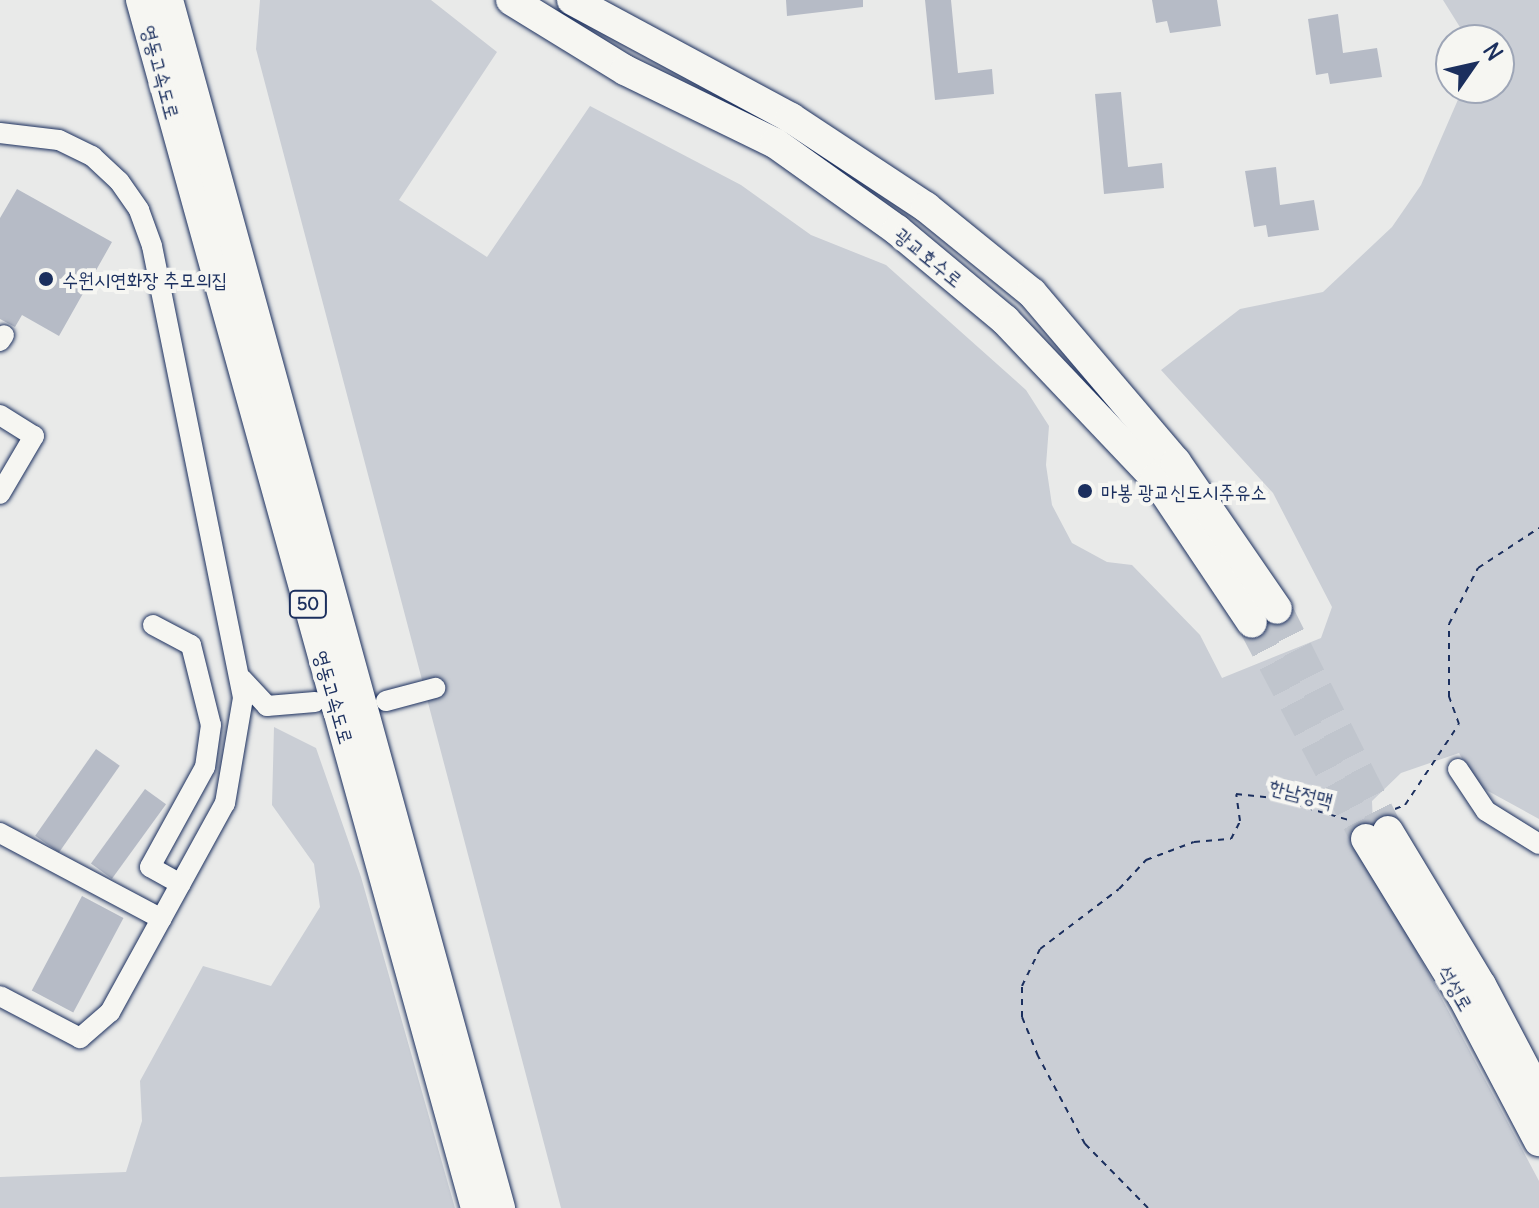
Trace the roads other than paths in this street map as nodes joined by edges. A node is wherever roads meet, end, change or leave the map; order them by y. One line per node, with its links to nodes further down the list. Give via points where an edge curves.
1 (141, 0): 22 (highway, 영동고속도로 / 50)
2 (168, 0): 23 (highway, 영동고속도로 / 50)
3 (511, 0): 4 (highway, 광교호수로, via 625,70 775,143 897,230 1005,320 1155,478 1264,616 1176,462 1032,293 926,207 791,118)
4 (572, 0)
5 (0, 133): 10 (street, via 59,140 92,156 139,210 152,246)
6 (0, 415): 7 (street, via 34,436)
7 (8, 468): 8 (street)
8 (0, 494)
9 (153, 625): 17 (street, via 191,645 211,725 205,767 150,867)
10 (242, 679): 13 (street, via 267,706); 17 (street, via 225,803)
11 (435, 688): 12 (street)
12 (386, 701)
13 (315, 702)
14 (1458, 769): 16 (street, via 1486,811)
15 (0, 833): 18 (street)
16 (1539, 844)
17 (181, 884): 18 (street)
18 (162, 919): 19 (street, via 110,1012 80,1038)
19 (0, 996)
20 (1539, 1095): 21 (highway, 석성로, via 1481,985 1377,826)
21 (1539, 1141)
22 (476, 1208)
23 (500, 1208)

